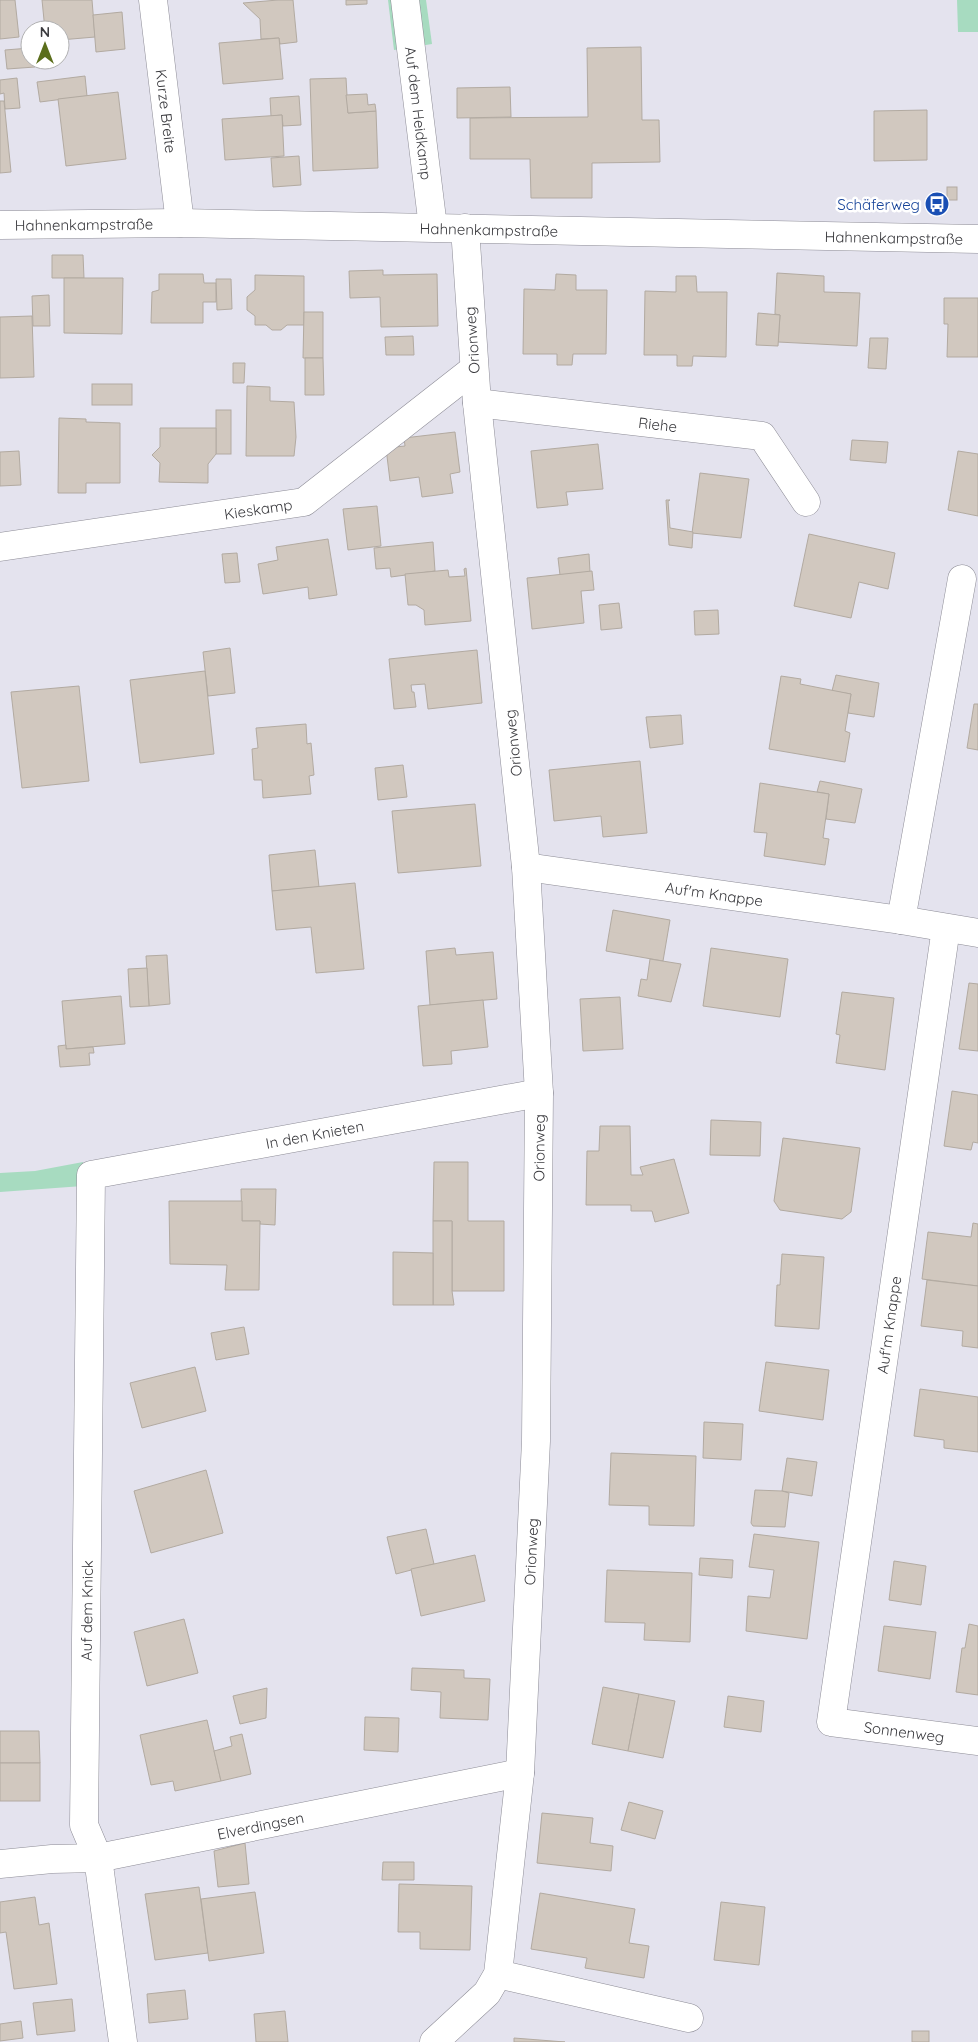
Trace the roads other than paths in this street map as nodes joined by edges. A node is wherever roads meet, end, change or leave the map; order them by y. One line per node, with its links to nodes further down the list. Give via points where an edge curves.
1 (153, 0): 3 (street, Kurze Breite)
2 (405, 0): 5 (street, Auf dem Heidkamp)
3 (180, 223): 4 (street, Hahnenkampstraße); 5 (street, Hahnenkampstraße)
4 (0, 225)
5 (433, 227): 6 (street, Hahnenkampstraße)
6 (465, 228): 7 (street, Hahnenkampstraße); 8 (street, Orionweg)
7 (978, 238)
8 (474, 369): 9 (street, Orionweg); 11 (street, Kieskamp, via 304,502)
9 (477, 403): 10 (street, Riehe, via 762,436); 13 (street, Orionweg)
10 (806, 502)
11 (0, 547)
12 (962, 579): 14 (street)
13 (526, 867): 14 (street, Auf'm Knappe); 17 (street, Orionweg)
14 (901, 920): 15 (street, Auf'm Knappe)
15 (946, 928): 16 (street, Auf'm Knappe); 19 (street, Auf'm Knappe)
16 (978, 933)
17 (539, 1093): 18 (street, In den Knieten); 21 (street, Orionweg, via 536,1441)
18 (91, 1175): 22 (street, Auf dem Knick, via 84,1825)
19 (831, 1722): 20 (street, Sonnenweg)
20 (978, 1741)
21 (520, 1773): 22 (street, Elverdingsen); 24 (street, Orionweg)
22 (98, 1858): 23 (street, Elverdingsen); 26 (street, Auf dem Knick)
23 (0, 1864)
24 (498, 1974): 25 (street); 27 (street, Orionweg, via 487,1993)
25 (689, 2018)
26 (123, 2042)
27 (434, 2042)

